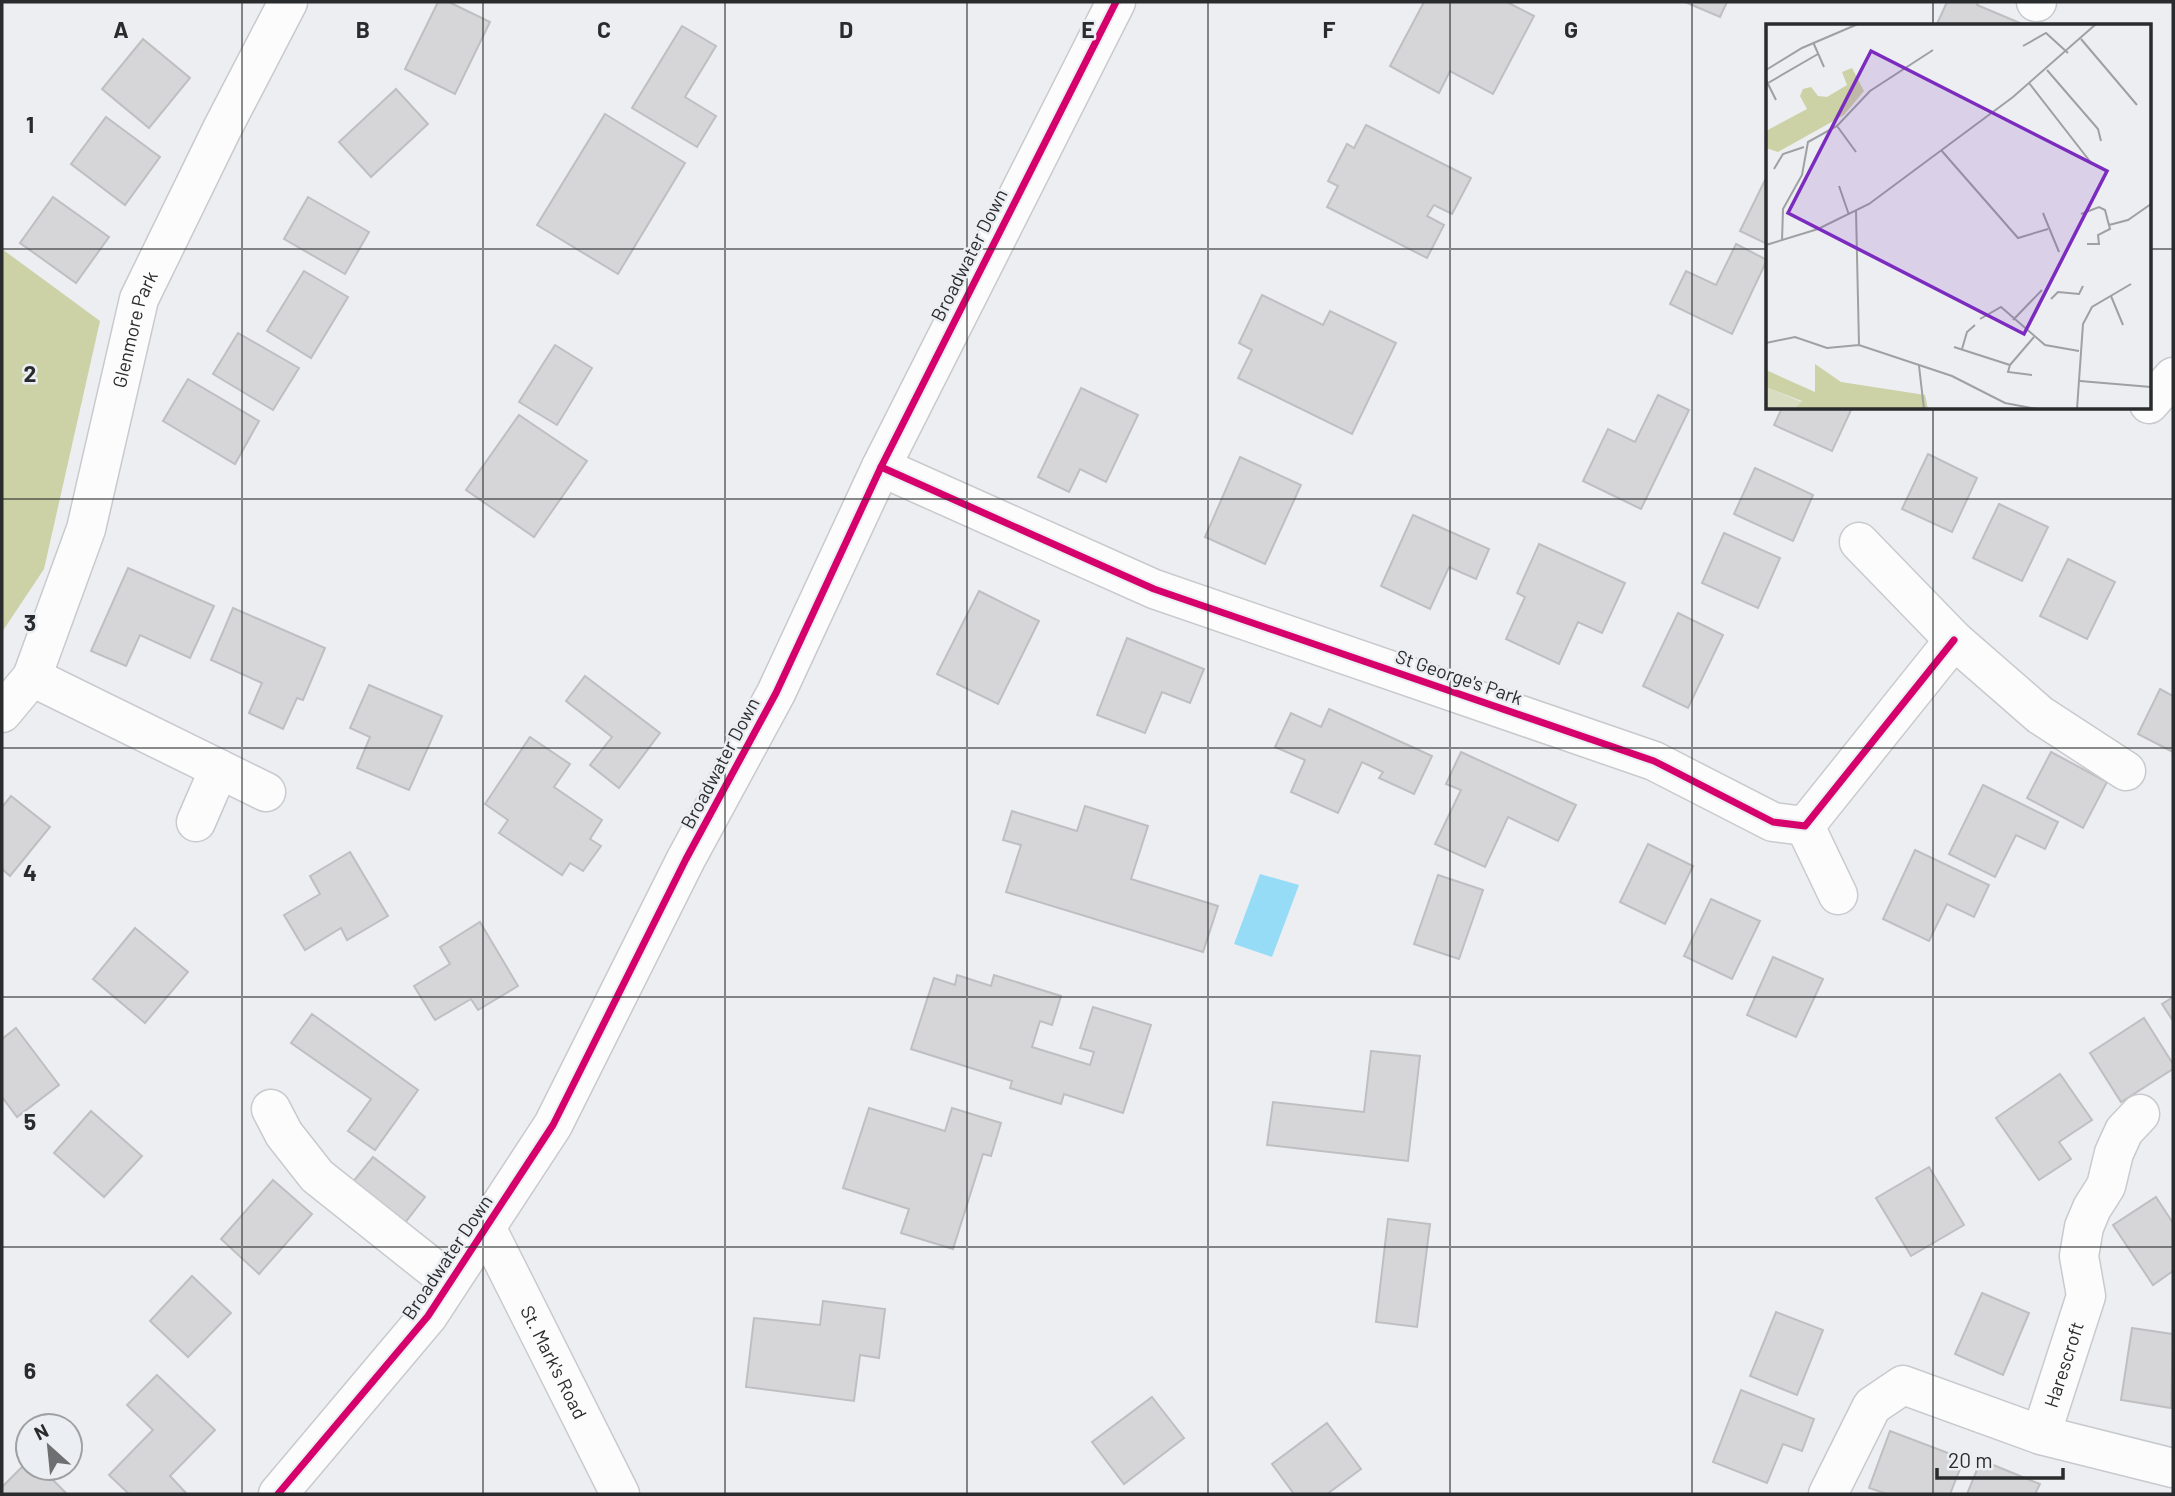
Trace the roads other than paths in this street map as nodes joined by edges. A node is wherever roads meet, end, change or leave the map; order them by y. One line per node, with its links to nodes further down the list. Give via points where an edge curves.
1 (288, 2): 8 (street, Glenmore Park, via 139,299 86,529)
2 (1116, 2): 5 (street, Broadwater Down)
3 (2173, 377): 4 (street)
4 (2150, 403)
5 (881, 467): 14 (street, St George's Park, via 1154,589 1654,761 1773,822); 18 (street, Broadwater Down, via 776,693 686,859 553,1125)
6 (1859, 542): 7 (street)
7 (1954, 640): 11 (street, via 2040,715); 14 (street)
8 (32, 677): 9 (street, Glenmore Park); 10 (street)
9 (2, 713)
10 (219, 769): 12 (street); 13 (street)
11 (2126, 771)
12 (266, 792)
13 (196, 822)
14 (1805, 826): 15 (street)
15 (1838, 895)
16 (271, 1109): 19 (street, via 317,1176)
17 (2140, 1114): 20 (street, Harescroft, via 2124,1131 2106,1186 2084,1227 2080,1256 2086,1296)
18 (487, 1229): 19 (street, Broadwater Down); 23 (street, St. Mark's Road)
19 (449, 1281): 22 (street, Broadwater Down, via 428,1316)
20 (2041, 1435): 21 (street, Harescroft); 24 (street, Harescroft, via 1903,1385 1872,1406)
21 (2173, 1468)
22 (278, 1494)
23 (620, 1494)
24 (1828, 1494)

